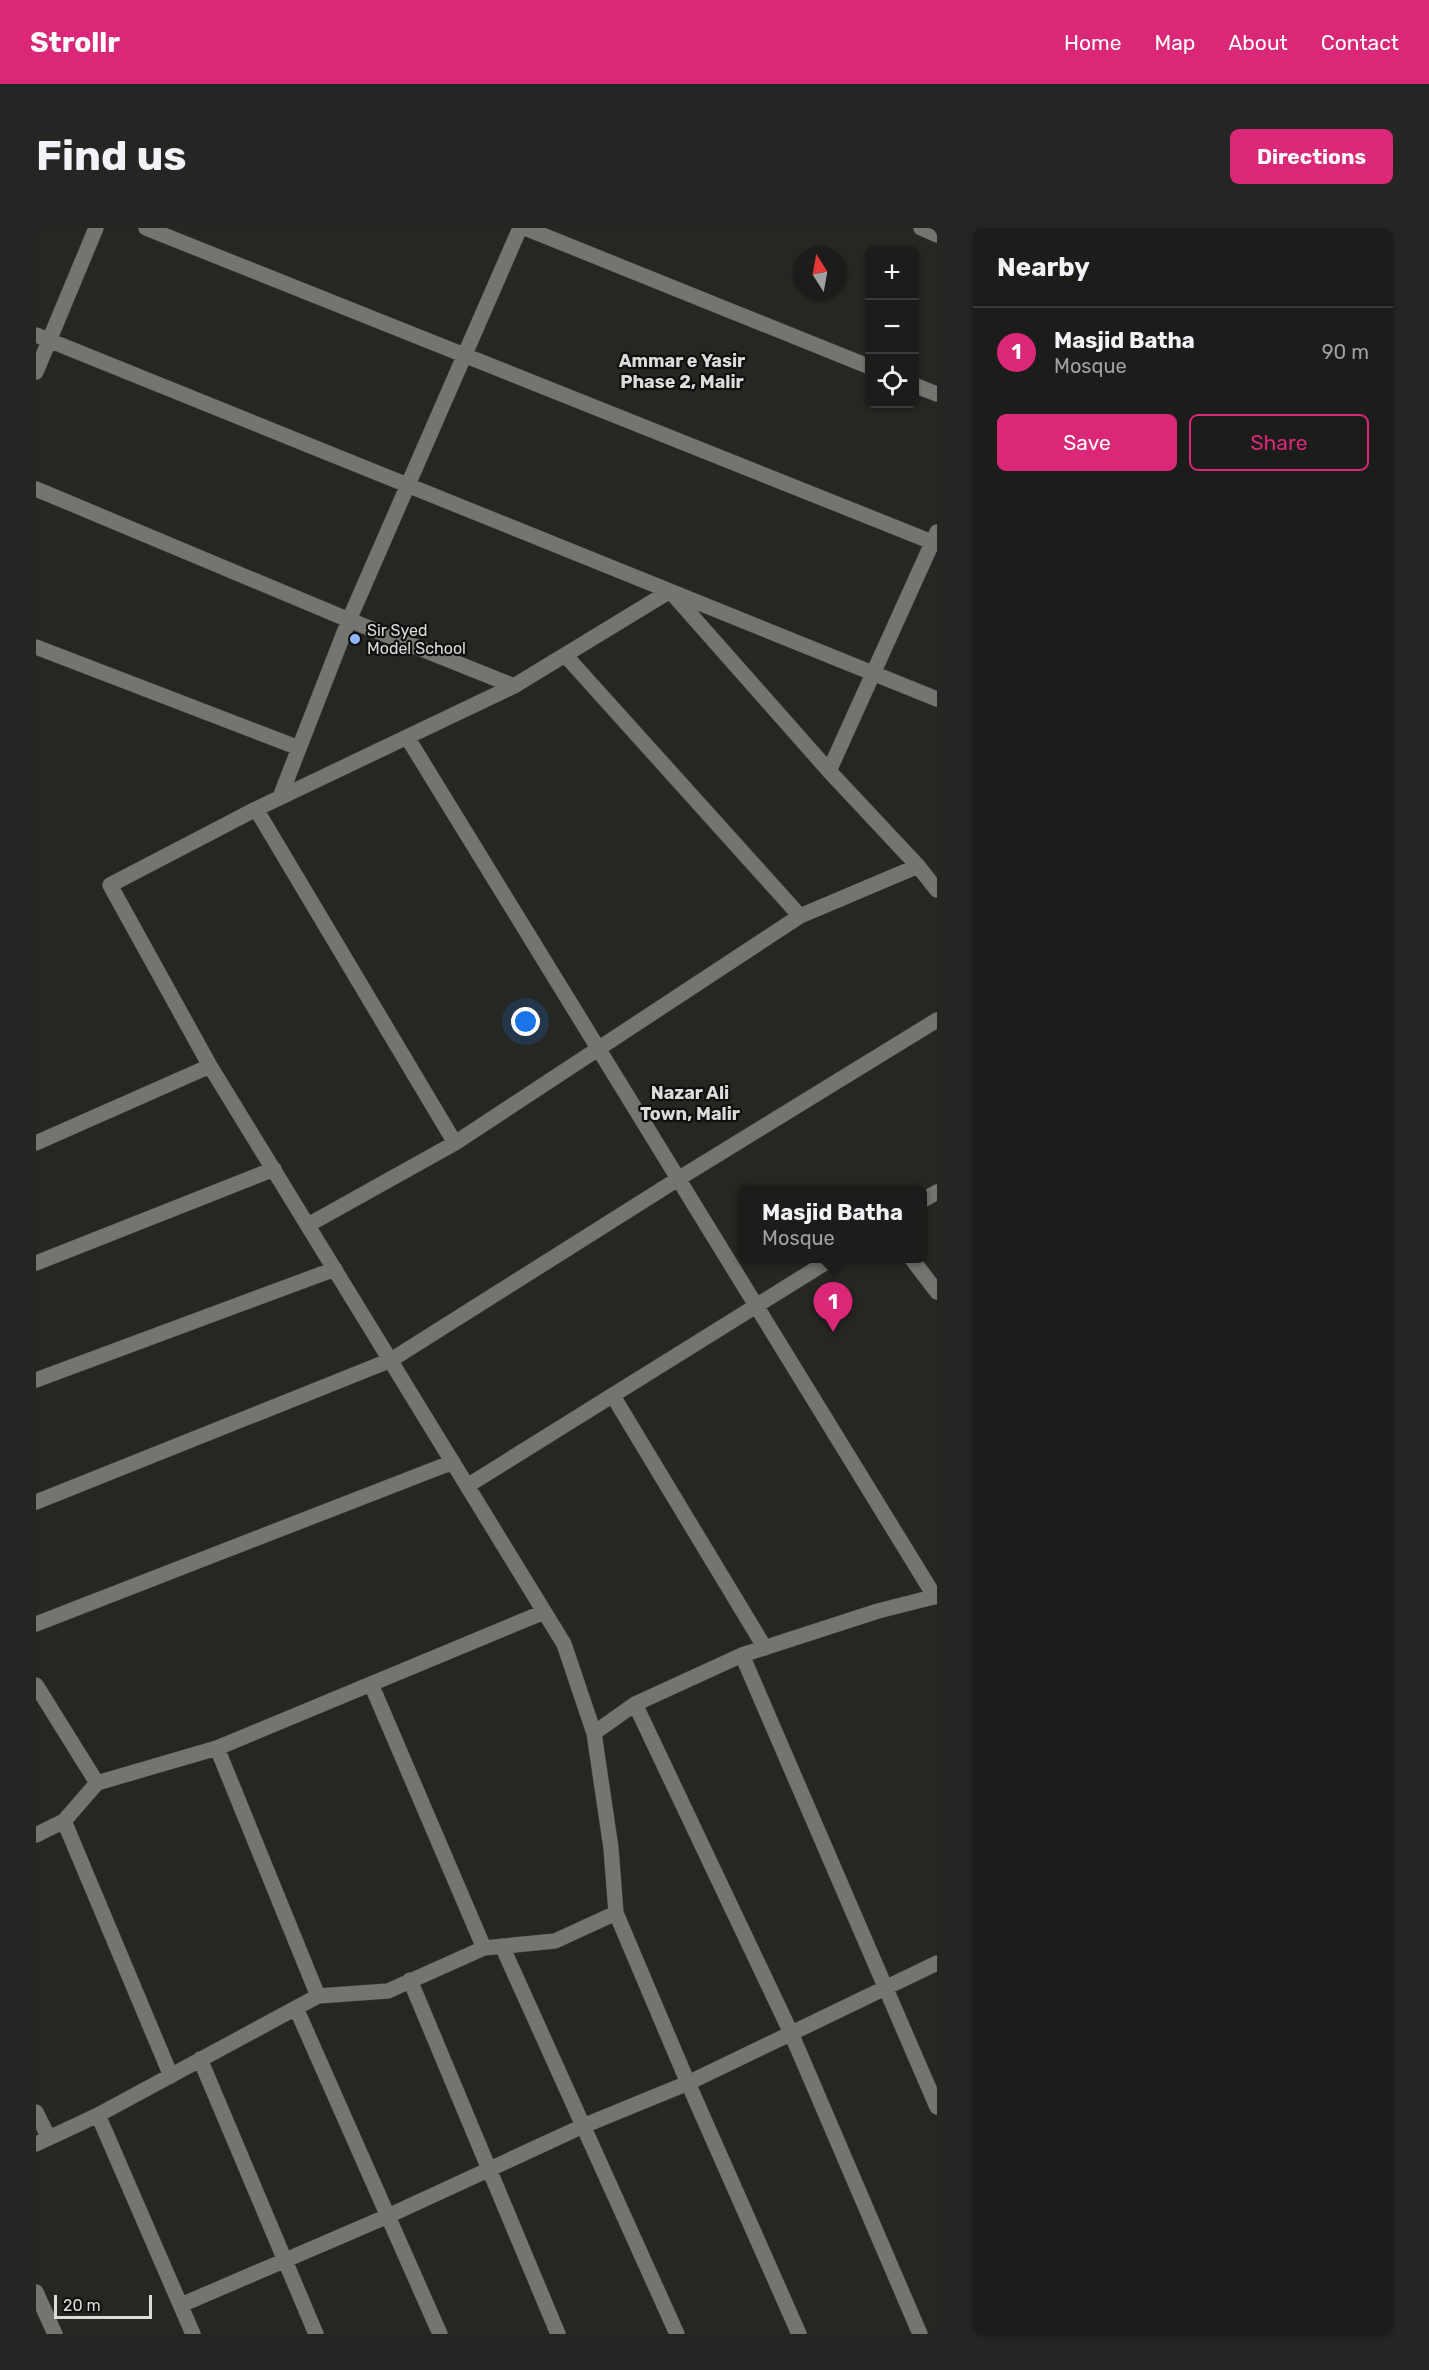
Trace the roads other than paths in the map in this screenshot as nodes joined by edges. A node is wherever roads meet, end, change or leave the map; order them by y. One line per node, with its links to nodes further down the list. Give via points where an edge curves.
1 (96, 228): 7 (street)
2 (146, 228): 8 (street)
3 (520, 228): 8 (street)
4 (525, 228): 9 (street)
5 (921, 228): 6 (street)
6 (937, 235)
7 (43, 338): 10 (street); 13 (street)
8 (465, 355): 13 (street); 15 (street)
9 (865, 365)
10 (36, 372)
11 (919, 387): 12 (street)
12 (937, 394)
13 (408, 485): 16 (street); 17 (street)
14 (36, 489): 17 (street)
15 (936, 539): 20 (street)
16 (670, 591): 19 (street); 20 (street); 25 (street)
17 (349, 620): 21 (street); 24 (street)
18 (36, 647): 24 (street)
19 (565, 655): 21 (street); 30 (street)
20 (873, 674): 22 (street); 25 (street)
21 (514, 686): 23 (street)
22 (937, 699)
23 (407, 737): 26 (street); 32 (street)
24 (299, 748): 26 (street)
25 (829, 771): 28 (street)
26 (280, 797): 27 (street)
27 (256, 809): 33 (street, via 110,885); 35 (street)
28 (918, 866): 29 (street); 30 (street)
29 (937, 890)
30 (800, 916): 32 (street)
31 (937, 1020): 37 (street)
32 (598, 1048): 35 (street); 37 (street)
33 (210, 1066): 34 (street); 36 (street)
34 (36, 1143)
35 (455, 1143): 38 (street)
36 (274, 1169): 38 (street); 39 (street)
37 (678, 1179): 44 (street); 45 (street)
38 (308, 1225): 42 (street)
39 (36, 1263)
40 (825, 1263): 44 (street)
41 (915, 1263): 43 (street)
42 (335, 1269): 45 (street); 46 (street)
43 (937, 1292)
44 (757, 1307): 47 (street); 51 (street)
45 (391, 1360): 48 (street); 50 (street)
46 (36, 1380)
47 (613, 1396): 49 (street); 54 (street)
48 (453, 1462): 49 (street); 53 (street)
49 (467, 1486): 52 (street)
50 (36, 1502)
51 (936, 1596): 54 (street)
52 (544, 1612): 56 (street); 59 (street, via 564,1644)
53 (36, 1624)
54 (765, 1647): 55 (street)
55 (742, 1655): 58 (street); 69 (street)
56 (371, 1684): 60 (street); 66 (street)
57 (38, 1692): 61 (street)
58 (635, 1704): 59 (street); 72 (street)
59 (594, 1733): 64 (street, via 612,1848)
60 (217, 1748): 61 (street); 70 (street)
61 (97, 1783): 62 (street)
62 (64, 1821): 63 (street); 74 (street)
63 (36, 1835)
64 (616, 1913): 65 (street, via 555,1941); 75 (street)
65 (502, 1946): 66 (street); 79 (street)
66 (484, 1948): 68 (street)
67 (937, 1963): 69 (street)
68 (410, 1980): 70 (street, via 388,1991); 81 (street)
69 (887, 1987): 72 (street); 76 (street)
70 (318, 1996): 71 (street)
71 (296, 2008): 73 (street); 82 (street)
72 (791, 2033): 75 (street); 93 (street)
73 (200, 2059): 74 (street); 83 (street)
74 (171, 2076): 78 (street)
75 (688, 2083): 79 (street); 92 (street)
76 (937, 2107)
77 (36, 2112): 80 (street)
78 (98, 2115): 80 (street); 85 (street)
79 (584, 2126): 81 (street); 91 (street)
80 (42, 2141)
81 (489, 2169): 82 (street); 90 (street)
82 (388, 2216): 83 (street); 89 (street)
83 (285, 2260): 85 (street); 88 (street)
84 (36, 2292): 86 (street)
85 (181, 2306): 87 (street)
86 (55, 2334)
87 (193, 2334)
88 (316, 2334)
89 (440, 2334)
90 (558, 2334)
91 (677, 2334)
92 (799, 2334)
93 (920, 2334)

